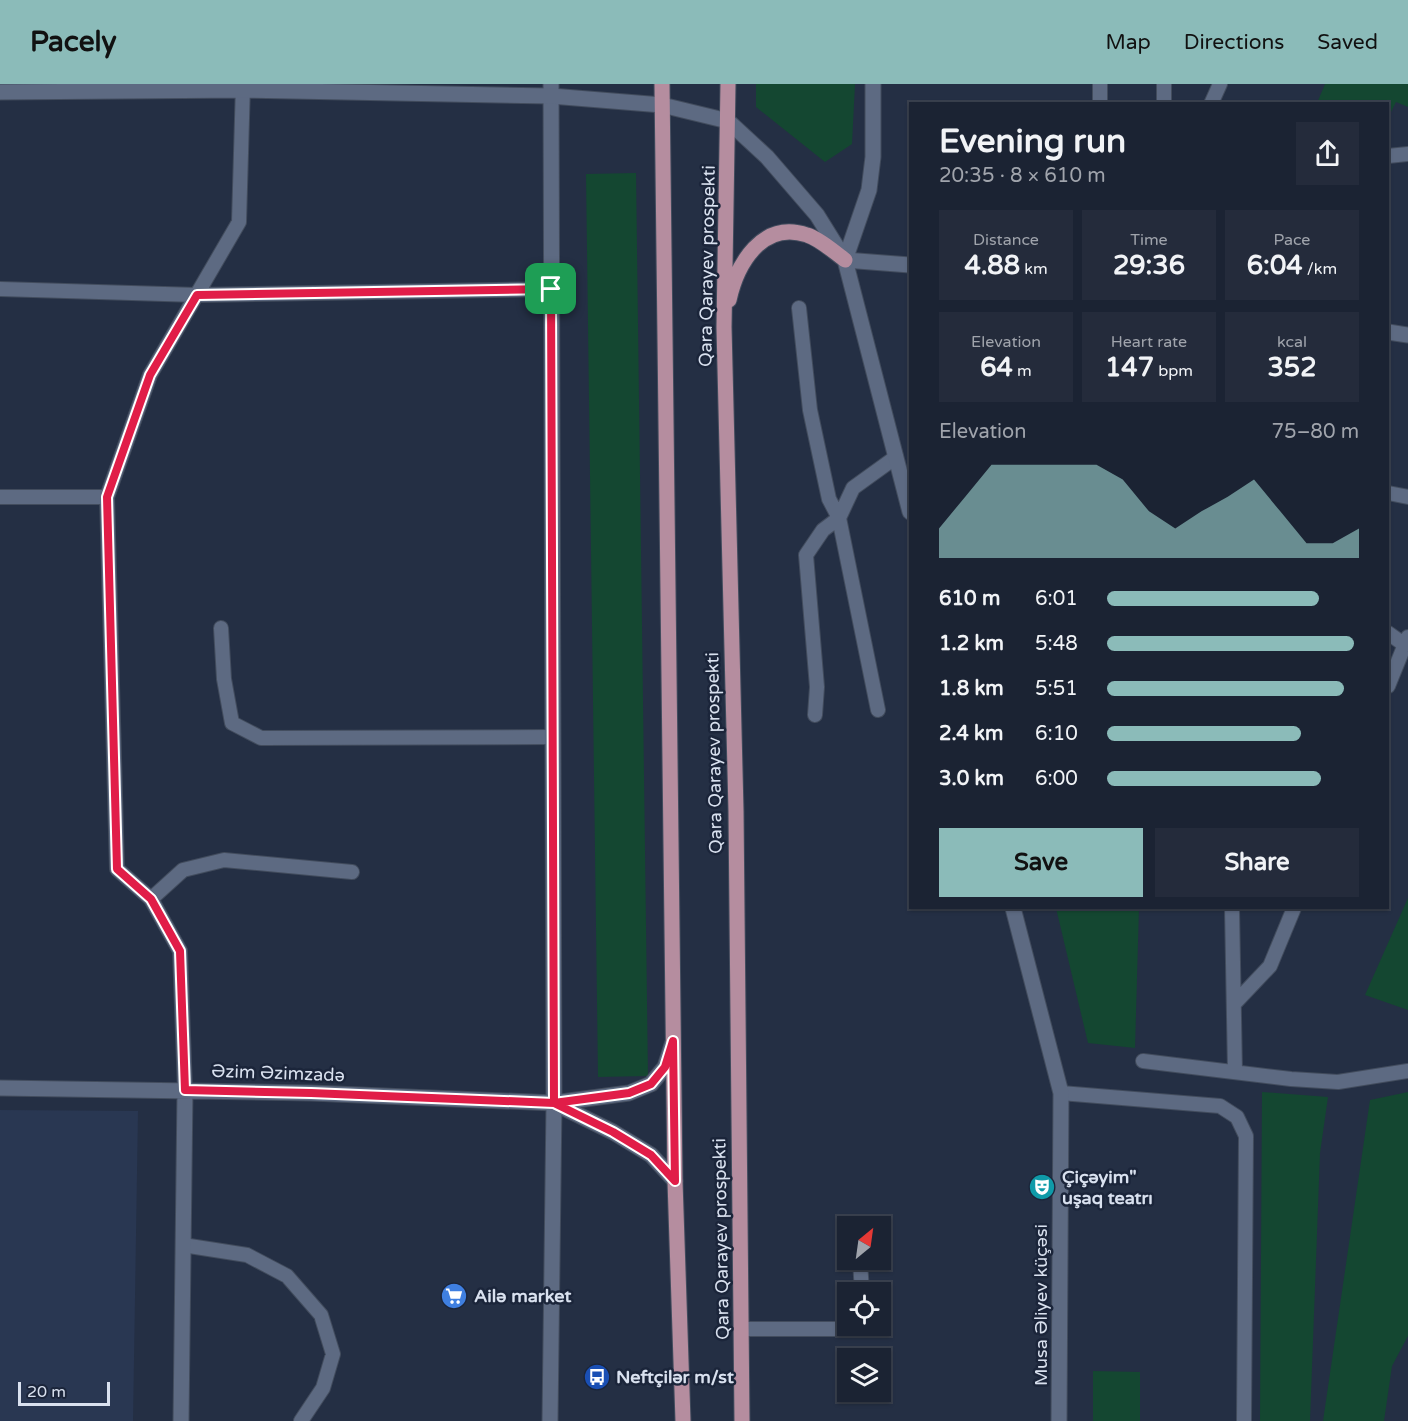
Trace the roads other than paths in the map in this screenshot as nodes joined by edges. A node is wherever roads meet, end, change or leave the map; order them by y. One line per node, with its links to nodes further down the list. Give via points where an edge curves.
1 (662, 84): 13 (main road)
2 (728, 84): 14 (main road, Qara Qarayev prospekti)
3 (873, 84): 17 (street, via 869,190)
4 (1100, 84): 10 (lane)
5 (1164, 84): 11 (lane)
6 (1220, 84): 12 (lane)
7 (243, 87): 8 (street); 9 (street); 21 (lane, via 239,222)
8 (551, 90): 13 (street); 19 (street)
9 (0, 92)
10 (1100, 102)
11 (1164, 102)
12 (1212, 102)
13 (662, 105): 14 (street); 46 (main road)
14 (728, 121): 17 (street, via 767,157 817,215); 23 (main road, Qara Qarayev prospekti)
15 (1408, 154): 16 (lane)
16 (1389, 156)
17 (845, 260): 18 (street); 23 (main road, via 808,235 783,233 759,242 739,271); 26 (street)
18 (909, 265)
19 (551, 289): 21 (lane); 39 (street)
20 (0, 290): 21 (lane)
21 (197, 295): 29 (lane, via 150,375)
22 (799, 308): 32 (lane, via 810,410 829,499)
23 (724, 327): 56 (main road, Qara Qarayev prospekti, via 736,811)
24 (1389, 332): 25 (street)
25 (1408, 335)
26 (896, 457): 31 (street); 32 (lane, via 853,488)
27 (1389, 493): 30 (lane)
28 (0, 497): 29 (lane)
29 (107, 497): 41 (lane, via 117,869)
30 (1408, 497)
31 (909, 508)
32 (839, 518): 37 (lane); 38 (lane, via 824,530 806,555 817,687)
33 (221, 628): 39 (lane, via 232,723 261,738)
34 (1389, 633): 35 (lane)
35 (1406, 641): 36 (lane)
36 (1389, 684)
37 (878, 710)
38 (815, 715)
39 (553, 737): 53 (street)
40 (352, 873): 41 (lane, via 224,860 183,870)
41 (151, 899): 51 (lane, via 180,951)
42 (1013, 909): 52 (street, Musa Əliyev küçəsi)
43 (1232, 909): 45 (lane)
44 (1294, 909): 45 (lane, via 1270,966)
45 (1234, 1004): 49 (lane)
46 (673, 1041): 53 (street, via 665,1067 651,1084 629,1093); 54 (main road)
47 (1143, 1061): 49 (lane)
48 (1408, 1071): 49 (lane, via 1338,1082)
49 (1235, 1072)
50 (0, 1088): 51 (street, Əzim Əzimzadə)
51 (185, 1090): 53 (street, Əzim Əzimzadə); 55 (street)
52 (1061, 1093): 63 (street, Musa Əliyev küçəsi); 64 (lane, via 1220,1106 1237,1117 1246,1136)
53 (554, 1103): 54 (street, via 651,1155); 60 (street)
54 (675, 1181): 61 (main road)
55 (183, 1245): 58 (street); 59 (lane, via 247,1255 287,1276 321,1315 333,1354 323,1388)
56 (741, 1329): 57 (lane); 62 (main road, Qara Qarayev prospekti)
57 (837, 1329)
58 (181, 1421)
59 (301, 1421)
60 (550, 1421)
61 (683, 1421)
62 (742, 1421)
63 (1059, 1421)
64 (1244, 1421)

